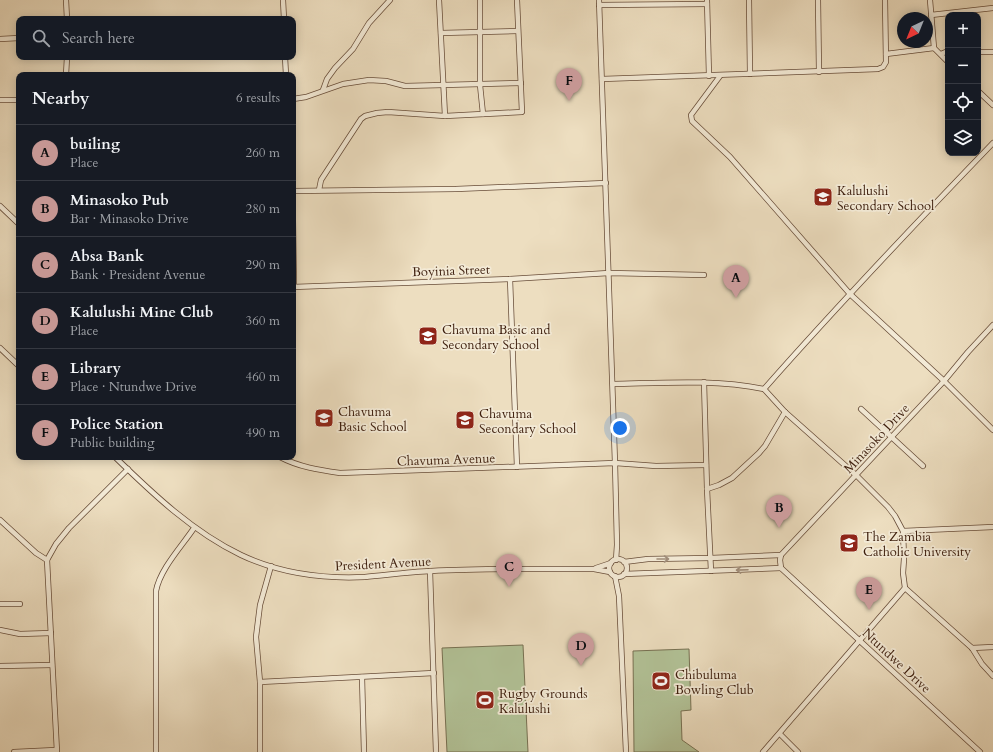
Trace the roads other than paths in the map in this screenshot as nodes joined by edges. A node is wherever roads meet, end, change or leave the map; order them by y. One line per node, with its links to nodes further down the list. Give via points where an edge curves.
1 (66, 0): 16 (street)
2 (284, 0): 17 (street)
3 (390, 0): 43 (street, via 335,68)
4 (439, 0): 20 (street)
5 (480, 0): 19 (street)
6 (517, 0): 18 (street)
7 (749, 0): 36 (street)
8 (818, 0): 35 (street)
9 (885, 0): 28 (street)
10 (930, 0): 14 (street)
11 (707, 2): 12 (street); 37 (street)
12 (599, 3): 39 (street)
13 (993, 8): 15 (street)
14 (931, 12)
15 (933, 15)
16 (67, 16)
17 (284, 16)
18 (518, 31): 19 (street); 40 (street)
19 (480, 32): 20 (street); 41 (street)
20 (441, 33): 42 (street)
21 (933, 37): 24 (street)
22 (0, 38): 23 (street)
23 (16, 38)
24 (934, 48): 28 (street); 29 (street)
25 (981, 52): 26 (street)
26 (993, 52)
27 (945, 53): 29 (street)
28 (886, 54): 35 (street, via 885,65 878,69)
29 (941, 54): 30 (street)
30 (945, 59)
31 (67, 60): 33 (street)
32 (286, 60): 34 (street)
33 (66, 72)
34 (286, 72)
35 (819, 72): 36 (street)
36 (750, 74): 38 (street)
37 (709, 76): 38 (street); 39 (street)
38 (720, 76): 61 (street, via 691,115 692,121 730,157)
39 (602, 79): 52 (street)
40 (521, 83): 41 (street); 49 (street, via 522,112)
41 (480, 85): 42 (street); 49 (street)
42 (443, 86): 43 (street, via 405,86 376,80 357,81); 50 (street)
43 (323, 90): 45 (street)
44 (981, 93): 48 (street)
45 (296, 99)
46 (0, 100): 47 (street)
47 (16, 100)
48 (993, 105)
49 (483, 114): 50 (street)
50 (445, 116): 53 (street, via 388,112 366,116 361,119 321,180)
51 (993, 143): 61 (street)
52 (606, 183): 53 (street, via 456,189); 57 (street)
53 (319, 190): 54 (street)
54 (296, 191)
55 (0, 206): 56 (street)
56 (16, 221)
57 (609, 273): 58 (street, Boyinia Street); 59 (street, Boyinia Street); 67 (street)
58 (704, 275)
59 (510, 279): 60 (street, Boyinia Street); 78 (street)
60 (296, 287)
61 (850, 294): 65 (street); 68 (street)
62 (993, 325): 65 (street, Minasoko Drive)
63 (0, 348): 64 (street)
64 (16, 363)
65 (944, 381): 71 (street); 72 (street, Minasoko Drive)
66 (704, 382): 67 (street); 68 (street, via 742,385); 76 (street)
67 (612, 384): 75 (street)
68 (764, 390): 70 (street)
69 (861, 409): 72 (street)
70 (785, 412): 80 (street); 81 (street, via 766,446 759,453 732,478)
71 (993, 430)
72 (893, 437): 77 (street); 80 (street, Minasoko Drive)
73 (118, 460): 79 (street, President Avenue)
74 (286, 460): 78 (street, Chavuma Avenue, via 314,470 340,473)
75 (615, 463): 76 (street, Chavuma Avenue, via 656,466); 78 (street, Chavuma Avenue); 89 (street, via 617,545)
76 (706, 464): 81 (street)
77 (923, 466)
78 (517, 467)
79 (128, 469): 84 (street, President Avenue); 88 (street, via 60,538)
80 (857, 476): 85 (street, via 888,507); 86 (street, Minasoko Drive)
81 (707, 489): 87 (street)
82 (0, 520): 88 (street)
83 (993, 527): 85 (street)
84 (194, 528): 91 (street, President Avenue, via 241,555); 115 (street, via 164,571 156,591)
85 (902, 531): 98 (street)
86 (781, 555): 87 (street); 92 (street)
87 (711, 558): 89 (street, one-way to 87); 95 (street)
88 (47, 560): 102 (street)
89 (620, 560): 90 (street, President Avenue); 97 (street, via 626,568)
90 (611, 563): 93 (street, President Avenue); 96 (street)
91 (271, 566): 94 (street, President Avenue, via 310,575 333,577); 111 (street, via 260,605 256,637)
92 (781, 568): 95 (street, one-way to 95); 103 (street, Ntundwe Drive)
93 (594, 569): 94 (street, President Avenue); 96 (street, President Avenue)
94 (430, 571): 108 (street)
95 (711, 571): 97 (street)
96 (610, 572): 97 (street)
97 (620, 575): 119 (street)
98 (905, 588): 103 (street); 105 (street)
99 (0, 604): 100 (street)
100 (20, 604)
101 (0, 630): 102 (street, via 20,634)
102 (51, 633): 106 (street)
103 (860, 641): 112 (street); 122 (street, Ntundwe Drive)
104 (993, 647): 105 (street)
105 (972, 648): 109 (street)
106 (52, 665): 107 (street); 113 (street)
107 (0, 666)
108 (434, 673): 110 (street); 118 (street)
109 (993, 676)
110 (362, 677): 111 (street); 117 (street)
111 (260, 682): 116 (street)
112 (780, 734): 120 (street); 121 (street)
113 (56, 751): 114 (street)
114 (14, 752)
115 (156, 752)
116 (260, 752)
117 (364, 752)
118 (436, 752)
119 (626, 752)
120 (762, 752)
121 (798, 752)
122 (980, 752)

